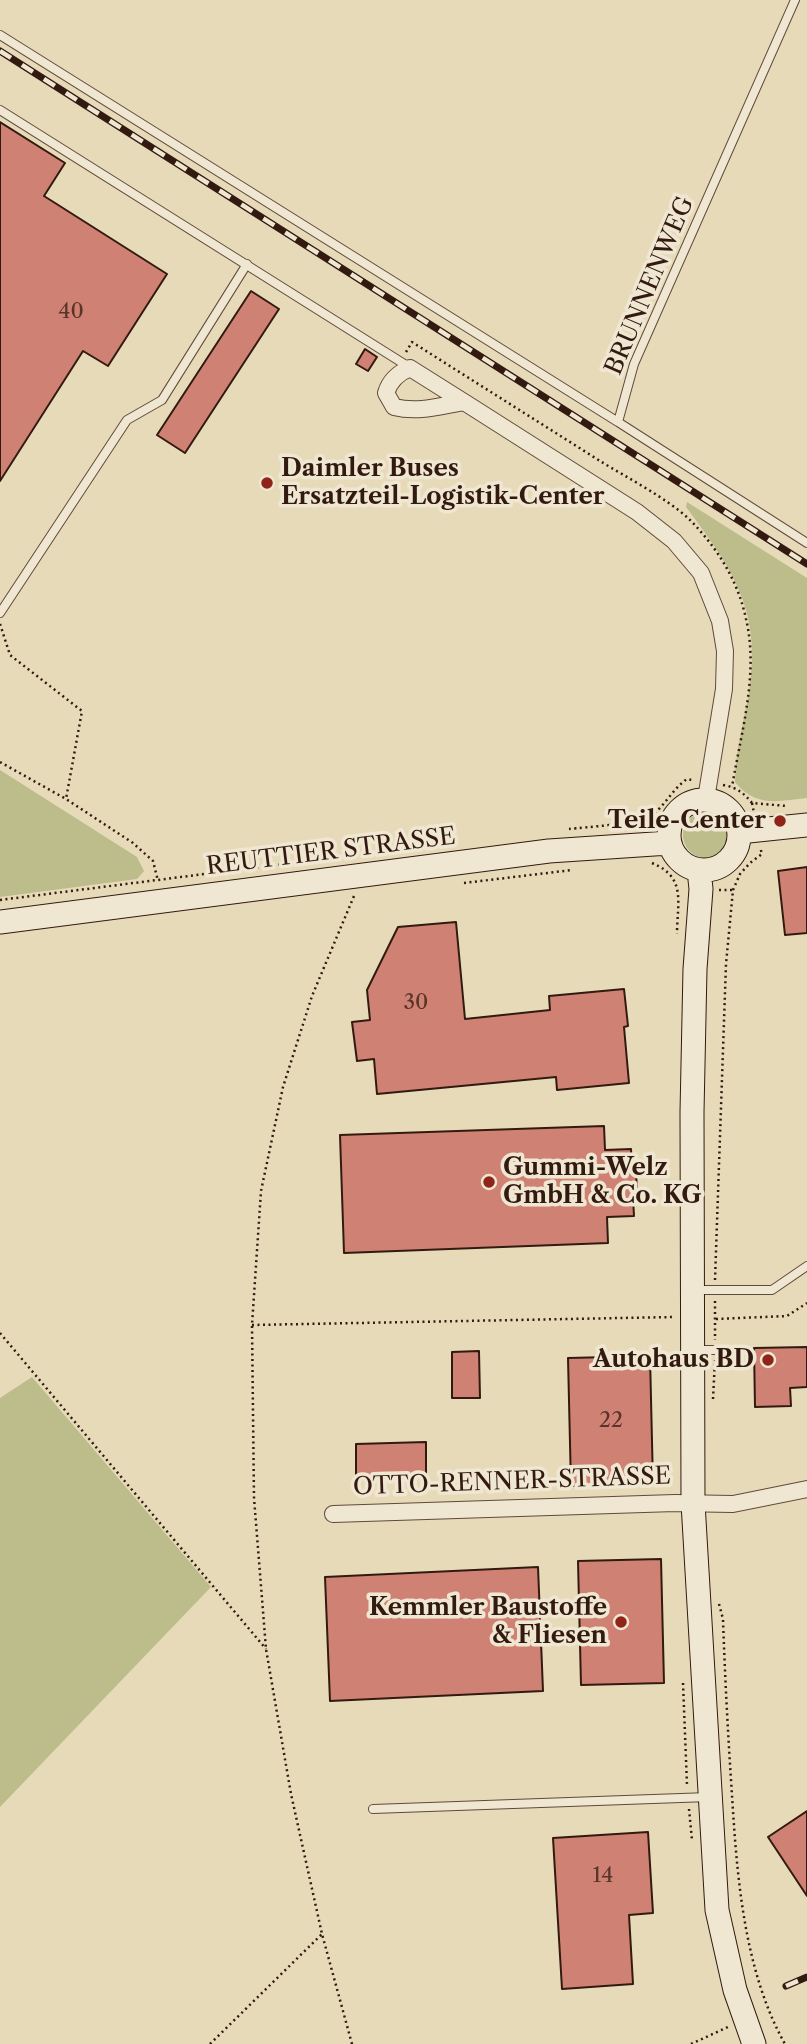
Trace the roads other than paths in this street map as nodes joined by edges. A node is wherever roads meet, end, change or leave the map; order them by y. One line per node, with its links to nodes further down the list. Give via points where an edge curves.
1 (795, 0): 7 (lane, BRUNNENWEG, via 634,365)
2 (0, 35): 7 (lane)
3 (0, 110): 4 (lane)
4 (247, 264): 5 (lane); 9 (lane, via 162,400 127,421)
5 (410, 368): 6 (street); 6 (street, via 389,384 389,410 424,410)
6 (464, 402): 10 (street, via 637,512 674,541 701,573 720,621 725,651 724,689)
7 (618, 422): 8 (lane)
8 (807, 543)
9 (0, 613)
10 (706, 799): 12 (street, via 731,812); 13 (street, via 680,808 670,824)
11 (807, 825): 12 (street)
12 (739, 832): 14 (street, via 731,858 717,868)
13 (669, 843): 14 (street, via 680,862); 15 (street, REUTTIER STRASSE, via 160,890)
14 (699, 870): 17 (street, OTTO-RENNER-STRASSE, via 692,1099)
15 (0, 922)
16 (807, 1266): 17 (lane, via 772,1290)
17 (704, 1291): 19 (street, OTTO-RENNER-STRASSE)
18 (807, 1489): 19 (street, via 733,1504)
19 (693, 1503): 20 (street, OTTO-RENNER-STRASSE); 21 (street, OTTO-RENNER-STRASSE)
20 (333, 1514)
21 (712, 1797): 22 (lane); 23 (street, OTTO-RENNER-STRASSE, via 717,1910 729,1969)
22 (373, 1809)
23 (754, 2044)

